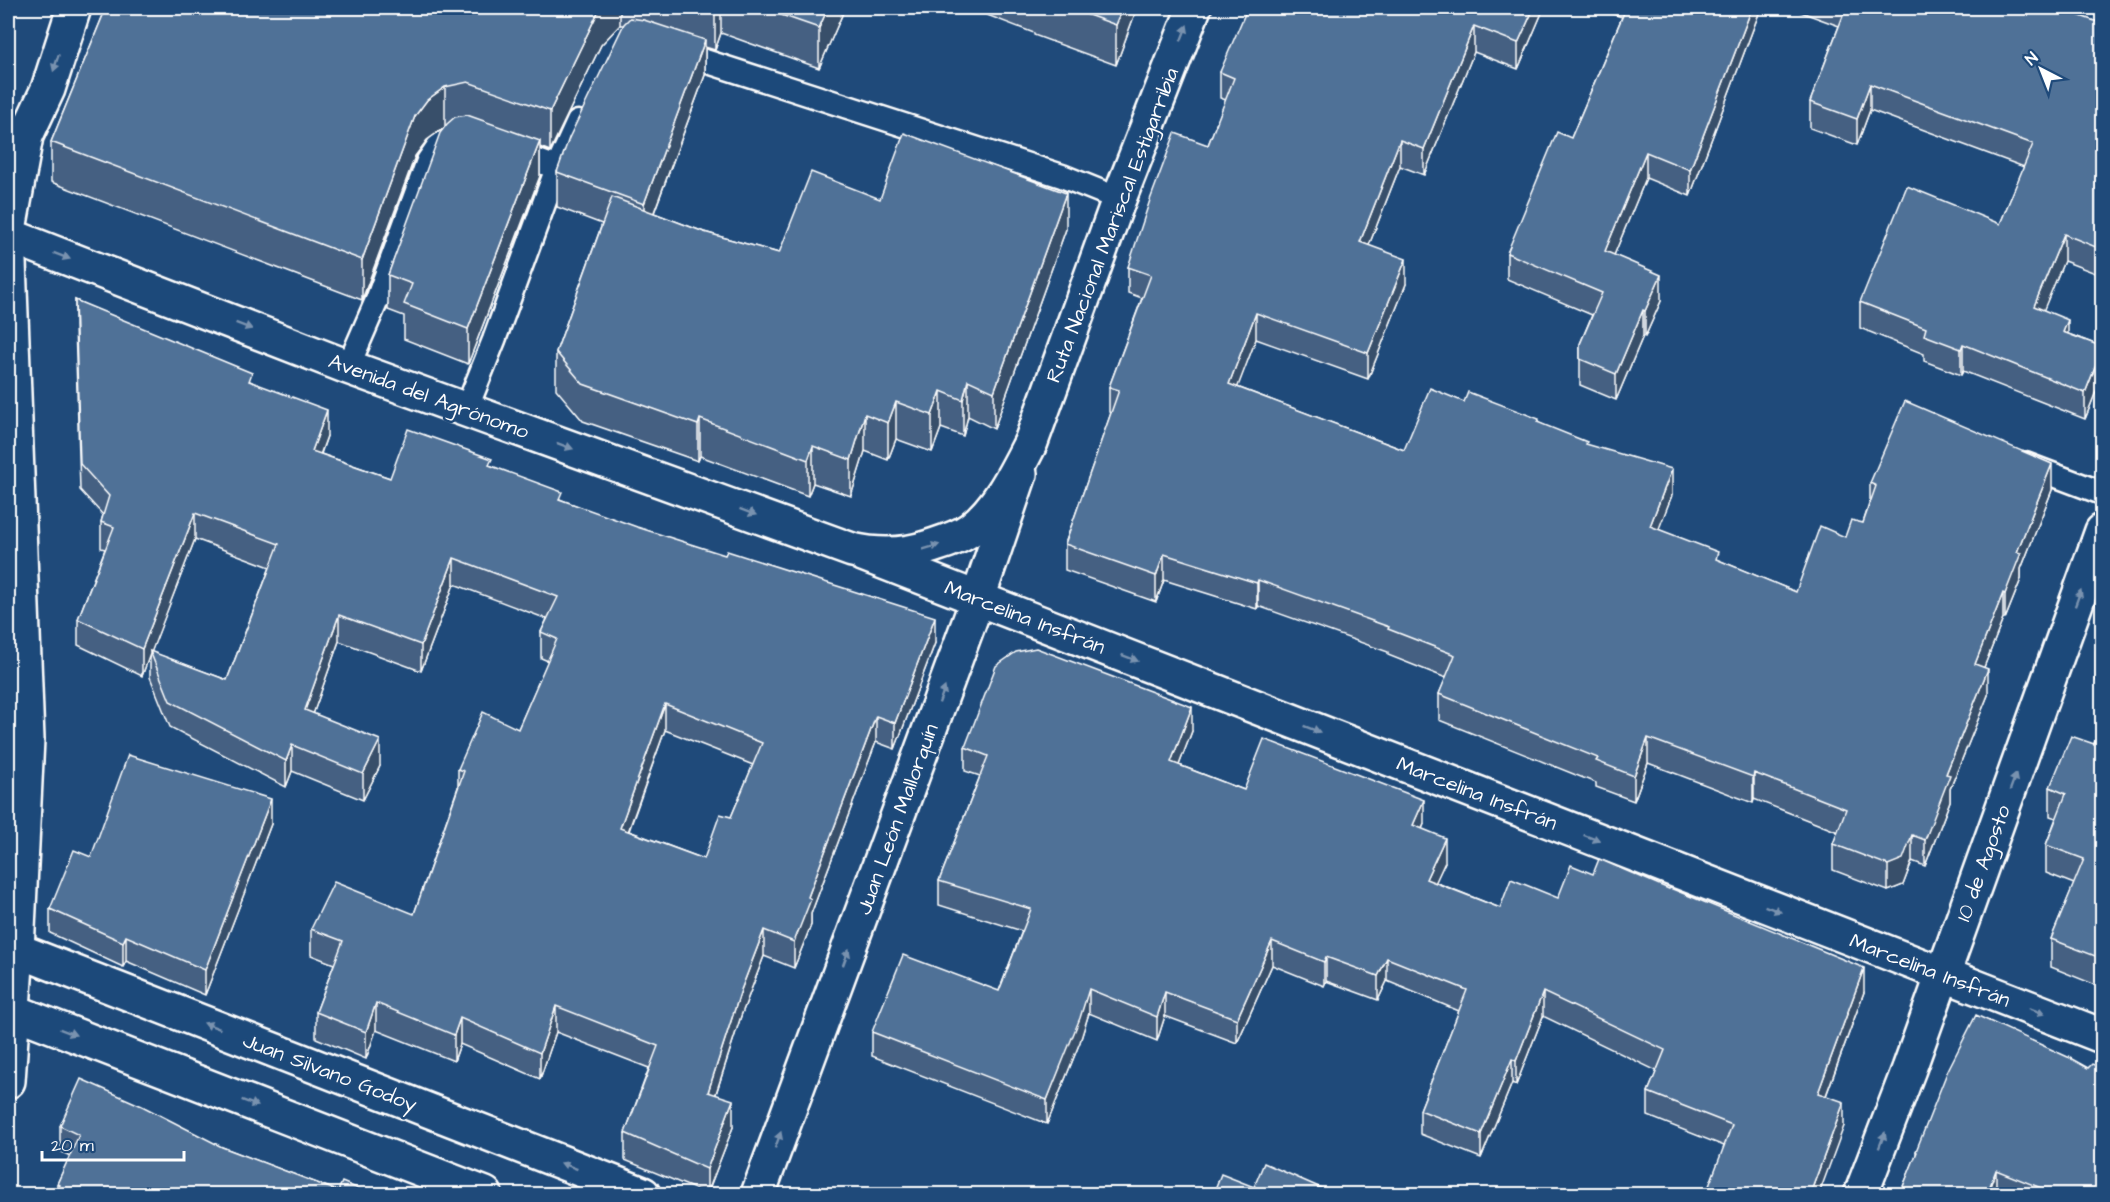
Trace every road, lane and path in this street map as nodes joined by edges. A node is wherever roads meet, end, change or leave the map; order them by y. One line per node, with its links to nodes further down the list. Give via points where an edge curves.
1 (74, 8): 9 (main road, one-way to 9, via 48,89 26,136)
2 (1194, 8): 8 (main road, Ruta Nacional Mariscal Estigarribia, one-way to 2)
3 (658, 46): 8 (lane, via 1062,176)
4 (587, 104): 7 (lane)
5 (469, 136): 10 (lane, via 453,137 439,145 429,161)
6 (491, 144): 7 (lane)
7 (556, 168): 11 (lane)
8 (1119, 199): 12 (main road, Ruta Nacional Mariscal Estigarribia)
9 (8, 234): 10 (main road, Avenida del Agrónomo, one-way to 10); 18 (main road)
10 (348, 367): 11 (main road, Avenida del Agrónomo)
11 (466, 410): 16 (main road, Avenida del Agrónomo, one-way to 16)
12 (1031, 442): 16 (main road, one-way to 12, via 897,555 950,540 970,529 1004,492); 17 (main road, Juan León Mallorquín)
13 (2002, 454): 14 (lane)
14 (2103, 493)
15 (2103, 531): 20 (main road, 10 de Agosto, one-way to 15)
16 (852, 550): 17 (main road, Marcelina Insfrán)
17 (978, 598): 20 (main road, Marcelina Insfrán, one-way to 20); 26 (main road, Juan León Mallorquín, one-way to 17)
18 (17, 744): 19 (main road)
19 (17, 950): 21 (main road); 25 (main road, Juan Silvano Godoy, one-way to 19)
20 (1943, 975): 22 (main road, Marcelina Insfrán, one-way to 22); 27 (main road, 10 de Agosto, one-way to 20)
21 (13, 1011): 23 (main road); 24 (main road, one-way to 24)
22 (2103, 1036)
23 (8, 1081)
24 (485, 1194)
25 (644, 1194)
26 (758, 1194)
27 (1860, 1194)

